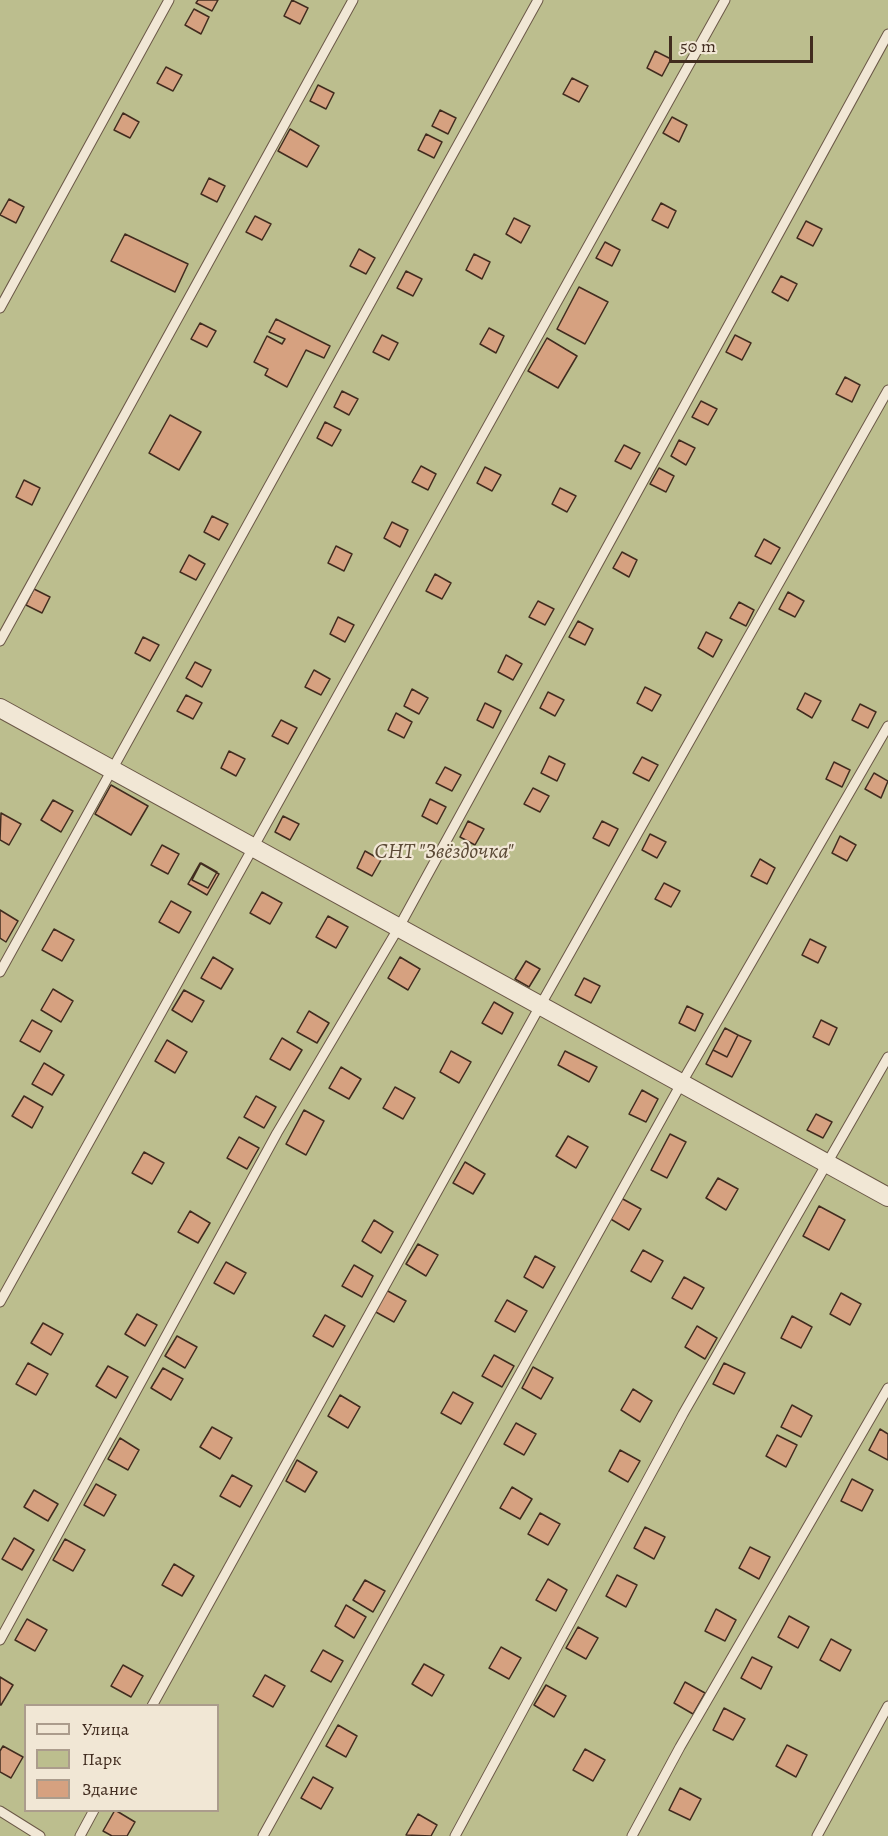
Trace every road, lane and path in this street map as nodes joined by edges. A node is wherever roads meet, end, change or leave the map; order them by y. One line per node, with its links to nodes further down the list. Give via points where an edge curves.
1 (169, 0): 6 (lane)
2 (353, 0): 8 (lane)
3 (538, 0): 11 (lane)
4 (725, 0): 12 (lane)
5 (888, 34): 13 (lane)
6 (0, 308)
7 (888, 390): 15 (lane)
8 (0, 641)
9 (0, 708): 11 (street)
10 (888, 726): 17 (lane)
11 (112, 769): 12 (street); 14 (lane)
12 (254, 847): 13 (street); 20 (lane)
13 (399, 927): 15 (street); 22 (lane, via 277,1133)
14 (0, 972)
15 (540, 1006): 17 (street); 23 (lane)
16 (888, 1057): 18 (lane)
17 (681, 1084): 18 (street); 29 (lane)
18 (827, 1164): 19 (street); 30 (lane, via 683,1414)
19 (888, 1197)
20 (0, 1302)
21 (888, 1388): 31 (lane)
22 (0, 1640)
23 (153, 1704)
24 (888, 1706): 32 (lane)
25 (0, 1811): 27 (lane)
26 (93, 1812): 28 (lane)
27 (40, 1836)
28 (80, 1836)
29 (262, 1836)
30 (455, 1836)
31 (632, 1836)
32 (817, 1836)

